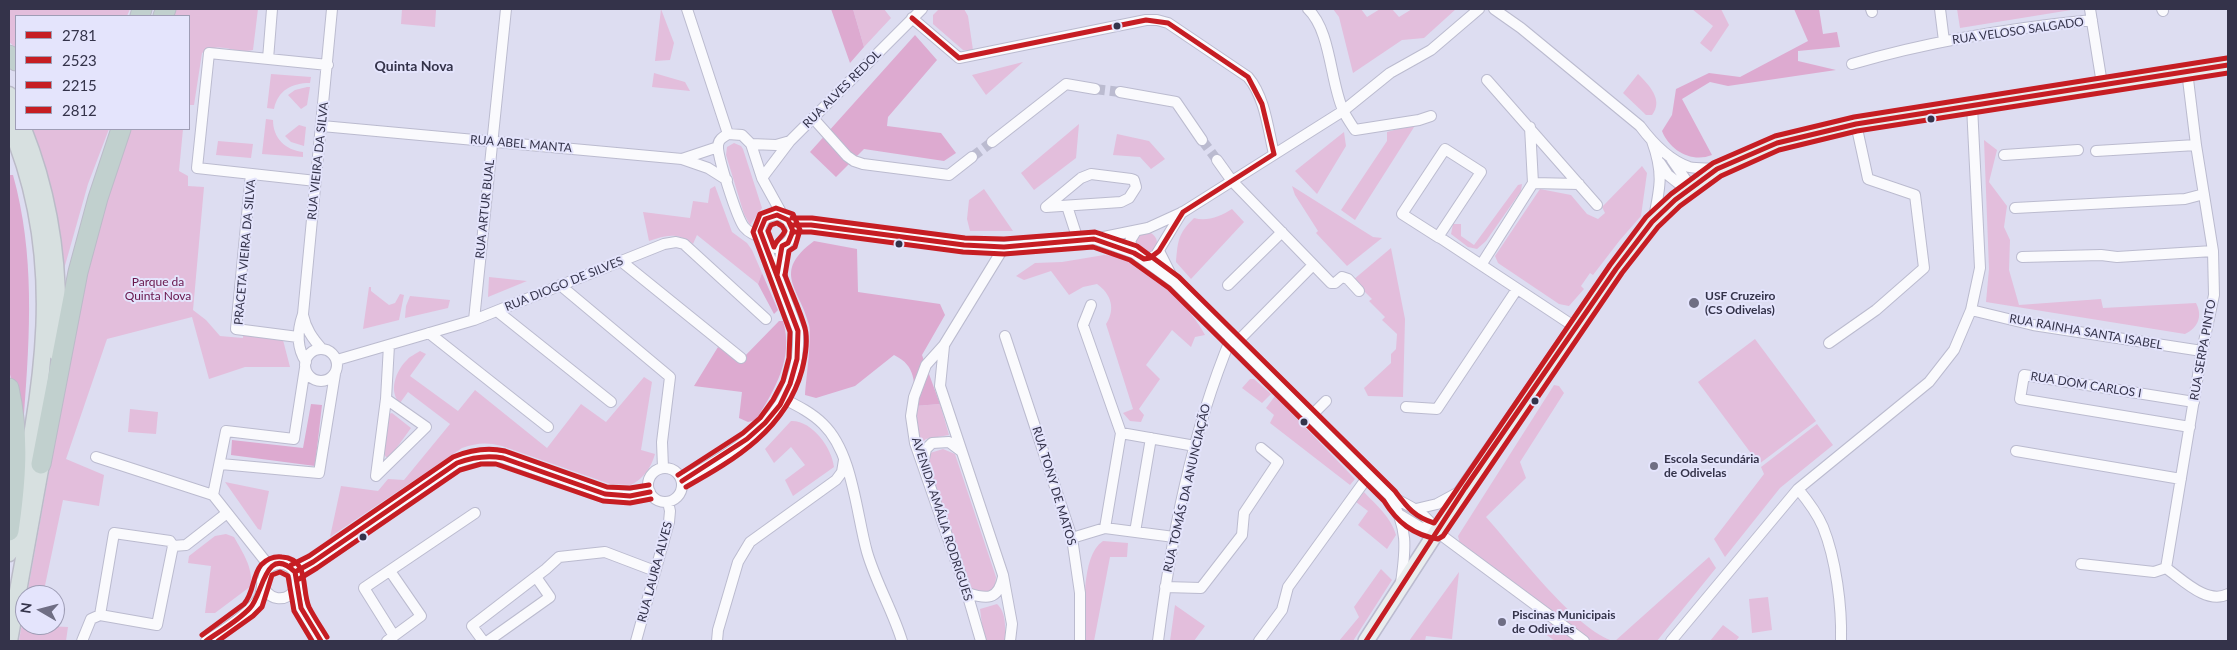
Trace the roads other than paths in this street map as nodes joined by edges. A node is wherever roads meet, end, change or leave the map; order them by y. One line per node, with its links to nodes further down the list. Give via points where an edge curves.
1 (272, 9): 14 (street)
2 (332, 9): 16 (street, RUA VIEIRA DA SILVA)
3 (506, 9): 38 (street, RUA ARTUR BUAL)
4 (687, 9): 35 (street)
5 (922, 9): 11 (street, RUA ALVES REDOL)
6 (1308, 9): 26 (street, via 1315,15 1321,30)
7 (1479, 9): 26 (street, via 1431,50 1390,73)
8 (1494, 9): 37 (street, via 1522,28 1640,126)
9 (1940, 9): 13 (street, RUA VELOSO SALGADO)
10 (2090, 9): 12 (street)
11 (912, 18): 28 (street, RUA ALVES REDOL); 46 (street, via 959,58 1146,20 1163,21 1248,77 1260,96)
12 (2092, 20): 13 (street, RUA VELOSO SALGADO); 20 (street)
13 (1944, 41): 15 (street, RUA VELOSO SALGADO)
14 (268, 59): 16 (street, PRACETA VIEIRA DA SILVA); 54 (street, PRACETA VIEIRA DA SILVA, via 208,53 198,168)
15 (1852, 64)
16 (328, 65): 31 (street, RUA VIEIRA DA SILVA)
17 (2228, 65): 18 (main road)
18 (2188, 71): 20 (main road); 42 (street, RUA SERPA PINTO)
19 (1487, 80): 32 (street)
20 (2102, 84): 24 (main road)
21 (1095, 89): 40 (street, via 1066,84)
22 (1120, 92): 36 (street, via 1176,102)
23 (9, 94): 25 (main road)
24 (1972, 106): 30 (main road); 93 (street, via 1980,268)
25 (15, 109)
26 (1343, 111): 27 (street, via 1356,130); 46 (street)
27 (1431, 116)
28 (813, 118): 39 (street, RUA ALVES REDOL); 49 (street, via 847,156 863,164 949,175)
29 (9, 123): 154 (main road, via 23,161 39,225 46,310 36,410)
30 (1856, 124): 53 (main road, via 1777,143); 103 (street, via 1868,180 1916,195 1924,268 1876,310)
31 (322, 126): 38 (street, RUA ABEL MANTA); 57 (street, RUA VIEIRA DA SILVA)
32 (1530, 126): 59 (street); 60 (street)
33 (23, 130): 130 (main road, via 41,180 51,226 58,300 56,353)
34 (121, 130): 130 (highway, via 78,272)
35 (728, 134): 41 (street, via 742,136); 43 (street, via 722,137)
36 (1202, 140)
37 (1651, 140): 48 (street); 52 (street)
38 (492, 141): 50 (street, RUA ABEL MANTA); 97 (street, RUA ARTUR BUAL)
39 (790, 141): 41 (street, via 776,145); 55 (street, RUA ALVES REDOL)
40 (992, 142)
41 (751, 144): 55 (street)
42 (2196, 145): 45 (street); 62 (street, RUA SERPA PINTO)
43 (718, 147): 50 (street, RUA ABEL MANTA); 56 (street)
44 (2078, 150): 47 (street)
45 (2096, 152)
46 (1274, 154): 58 (street)
47 (2004, 155)
48 (1670, 157): 53 (street, via 1689,167); 61 (street, via 1686,180)
49 (972, 158)
50 (682, 159): 56 (street, via 708,168)
51 (1217, 160): 58 (street)
52 (1660, 162): 61 (street, via 1668,175); 68 (street, via 1660,186)
53 (1717, 169): 61 (main road)
54 (251, 174): 57 (street, PRACETA VIEIRA DA SILVA); 101 (street, PRACETA VIEIRA DA SILVA, via 236,329)
55 (762, 178): 67 (street)
56 (727, 180): 75 (street, via 740,221)
57 (316, 181): 95 (street, RUA VIEIRA DA SILVA)
58 (1232, 181): 66 (street); 72 (street)
59 (1533, 184): 60 (street); 85 (street)
60 (1580, 184): 63 (street)
61 (1687, 190): 68 (main road)
62 (2204, 194): 65 (street, via 2185,198); 80 (street, RUA SERPA PINTO)
63 (1597, 205)
64 (1067, 206): 64 (street, via 1126,200 1136,187 1134,180 1086,176 1046,207); 76 (street)
65 (2015, 208)
66 (1183, 212): 70 (street); 79 (street)
67 (783, 216): 69 (street); 75 (street, via 765,219 760,231)
68 (1652, 222): 98 (main road)
69 (792, 225): 77 (street, via 791,238); 78 (street)
70 (1148, 228): 71 (street); 79 (street, via 1158,234)
71 (1136, 230): 74 (street); 81 (street, via 1130,241)
72 (1282, 232): 84 (street); 89 (street)
73 (1438, 237): 73 (street, via 1402,214 1445,149 1481,172); 85 (street)
74 (1094, 239): 76 (street); 81 (street)
75 (763, 240): 77 (street, via 776,248); 86 (street)
76 (1078, 240): 78 (street)
77 (782, 246): 86 (street)
78 (1004, 247): 105 (street, AVENIDA AMÁLIA RODRIGUES)
79 (1160, 248): 81 (street, via 1150,258); 87 (street)
80 (2213, 251): 82 (street, via 2117,257); 107 (street, RUA SERPA PINTO, via 2214,295)
81 (1136, 255): 87 (street)
82 (2022, 257)
83 (621, 261): 88 (street, RUA DIOGO DE SILVES); 96 (street, RUA DIOGO DE SILVES, via 664,244 684,244); 108 (street)
84 (1313, 265): 91 (street, via 1331,283 1342,277); 102 (street)
85 (1481, 265): 90 (street)
86 (778, 275): 114 (street, via 798,339 794,374)
87 (1174, 282): 102 (street)
88 (560, 285): 94 (street, RUA DIOGO DE SILVES); 133 (street, via 670,377 662,442)
89 (1228, 285)
90 (1517, 289): 98 (street); 118 (street, via 1437,409)
91 (1359, 291)
92 (1091, 305): 122 (street, via 1083,326)
93 (1971, 310): 107 (street, RUA RAINHA SANTA ISABEL, via 2033,325); 138 (street, via 1954,350 1929,382)
94 (497, 311): 97 (street, RUA DIOGO DE SILVES); 116 (street)
95 (303, 314): 101 (street, RUA VIEIRA DA SILVA); 106 (street, RUA VIEIRA DA SILVA, via 306,327)
96 (766, 319)
97 (474, 320): 99 (street, RUA DIOGO DE SILVES)
98 (1575, 327): 137 (main road)
99 (429, 333): 104 (street, RUA DIOGO DE SILVES); 120 (street)
100 (1005, 336): 152 (street, RUA TONY DE MATOS)
101 (298, 337): 110 (street, RUA VIEIRA DA SILVA, via 299,352)
102 (1234, 341): 119 (street); 124 (street, RUA TOMÁS DA ANUNCIAÇÃO, via 1212,383)
103 (1829, 343)
104 (389, 345): 109 (street, RUA DIOGO DE SILVES); 113 (street)
105 (944, 345): 126 (street, AVENIDA AMÁLIA RODRIGUES, via 940,386); 132 (street, AVENIDA AMÁLIA RODRIGUES, via 926,365 914,397 913,434)
106 (322, 349): 109 (street, via 331,352); 110 (street, via 311,352)
107 (2202, 352): 117 (street, RUA SERPA PINTO)
108 (741, 358)
109 (336, 360): 111 (street)
110 (305, 365): 111 (street, via 315,380 326,380); 131 (street, via 294,439 226,431)
111 (335, 374): 131 (street, via 319,474)
112 (9, 388): 148 (highway, via 17,456)
113 (386, 399): 113 (street, via 382,428 376,476 426,427)
114 (784, 399): 129 (street, via 824,424); 136 (street, via 768,421 748,438)
115 (1326, 401): 119 (street)
116 (611, 402)
117 (2194, 402): 121 (street, RUA SERPA PINTO); 121 (street, RUA DOM CARLOS I, via 2024,375 2020,398)
118 (1406, 407)
119 (1310, 417): 134 (street)
120 (548, 427)
121 (2190, 427): 135 (street, RUA SERPA PINTO)
122 (1121, 433): 123 (street); 147 (street)
123 (1151, 438): 124 (street); 149 (street)
124 (1196, 446): 151 (street, RUA TOMÁS DA ANUNCIAÇÃO)
125 (1261, 448): 165 (street, via 1278,462 1244,513 1242,535 1201,588)
126 (962, 451): 132 (street, via 949,442 932,443 926,449); 161 (street, AVENIDA AMÁLIA RODRIGUES)
127 (2016, 451): 135 (street)
128 (96, 457): 140 (street)
129 (844, 457): 178 (street, via 842,472 836,480 759,534 743,553 720,622); 179 (street, via 867,553)
130 (41, 464): 172 (main road)
131 (221, 464): 140 (street)
132 (923, 466): 167 (street, AVENIDA AMÁLIA RODRIGUES)
133 (663, 468): 136 (street, via 675,471); 139 (street, via 654,472 648,482)
134 (1369, 475): 141 (street); 184 (street, via 1288,587 1282,610)
135 (2181, 479): 157 (street, RUA SERPA PINTO)
136 (682, 481): 142 (street, via 676,498)
137 (1465, 488): 143 (street, via 1438,504); 150 (main road)
138 (1798, 489): 187 (street); 188 (street, via 1811,504 1823,528 1834,567)
139 (650, 492): 142 (street, via 657,500); 160 (street, via 612,495 503,458 488,455 472,457 456,462)
140 (213, 495): 144 (street)
141 (1390, 496): 143 (street); 146 (street)
142 (668, 502): 159 (street, RUA LAURA ALVES, via 669,522)
143 (1416, 509): 150 (street, via 1426,516)
144 (227, 513): 153 (street, via 186,545); 156 (street)
145 (475, 513): 158 (street)
146 (1400, 515): 150 (street, via 1413,524); 166 (street, via 1405,535)
147 (1105, 528): 149 (street); 152 (street)
148 (9, 531)
149 (1135, 532): 151 (street)
150 (1437, 532): 166 (main road); 186 (street)
151 (1174, 537): 165 (street, RUA TOMÁS DA ANUNCIAÇÃO)
152 (1072, 538): 182 (street, RUA TONY DE MATOS, via 1080,593)
153 (173, 546): 169 (street, via 157,625); 169 (street, via 170,541 114,533)
154 (9, 553)
155 (2081, 564): 157 (street, via 2154,572)
156 (270, 567): 160 (street, via 284,564); 163 (street)
157 (2166, 568): 168 (street, via 2208,596)
158 (390, 571): 170 (street, via 364,588); 170 (street, via 421,616)
159 (656, 571): 162 (street, via 605,552 559,558); 177 (street, RUA LAURA ALVES)
160 (295, 572): 164 (street)
161 (1003, 576): 167 (street, via 996,594 985,598); 181 (street, AVENIDA AMÁLIA RODRIGUES, via 1012,624)
162 (536, 577): 175 (street, via 472,626); 176 (street, via 550,597)
163 (262, 580): 164 (street, via 266,591 280,599 291,595); 171 (street, via 256,602)
164 (297, 586): 174 (street, via 301,608)
165 (1165, 587): 183 (street, RUA TOMÁS DA ANUNCIAÇÃO)
166 (1399, 592): 185 (main road)
167 (967, 593): 180 (street, AVENIDA AMÁLIA RODRIGUES)
168 (2228, 594)
169 (100, 615): 173 (street, via 91,619)
170 (391, 638)
171 (210, 640)
172 (9, 641)
173 (82, 641)
174 (320, 641)
175 (483, 641)
176 (488, 641)
177 (636, 641)
178 (717, 641)
179 (902, 641)
180 (981, 641)
181 (1010, 641)
182 (1080, 641)
183 (1158, 641)
184 (1259, 641)
185 (1366, 641)
186 (1584, 641)
187 (1671, 641)
188 (1841, 641)

